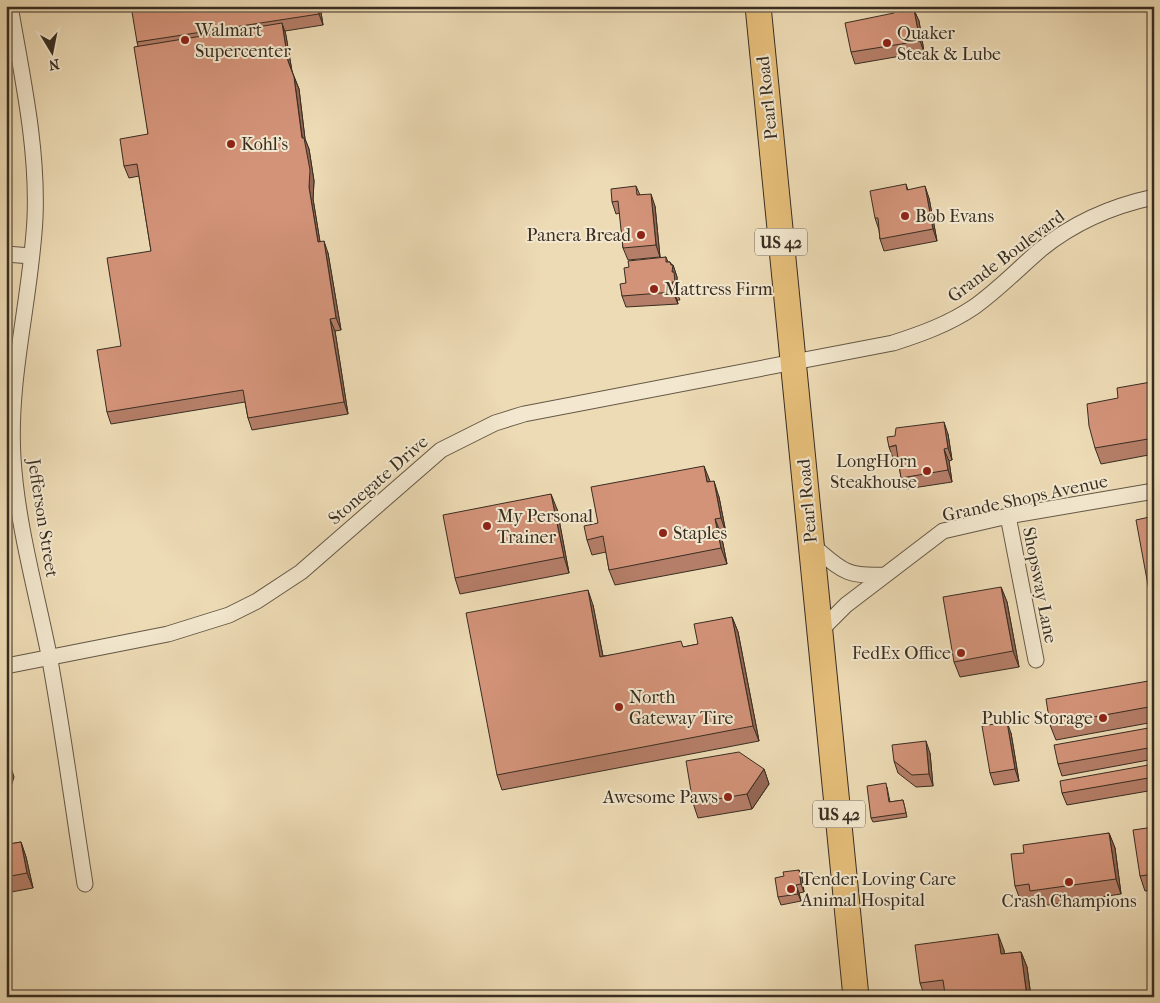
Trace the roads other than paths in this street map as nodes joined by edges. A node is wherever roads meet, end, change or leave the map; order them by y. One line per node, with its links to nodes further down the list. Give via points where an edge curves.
1 (10, 6): 5 (street, Jefferson Street, via 35,175)
2 (758, 6): 6 (main road, Pearl Road / US 42)
3 (1154, 197): 6 (street, Grande Boulevard, via 1109,210 1061,234 997,291 945,324 893,342)
4 (6, 254): 5 (street)
5 (31, 256): 12 (street, Jefferson Street, via 12,413 13,457 16,492)
6 (793, 362): 9 (main road, Pearl Road / US 42); 12 (street, Stonegate Drive, via 524,414 495,423 441,450 301,572 257,601 199,626)
7 (1154, 491): 8 (street, Grande Shops Avenue)
8 (1008, 516): 10 (street, Grande Shops Avenue, via 943,531); 13 (street, Shopsway Lane)
9 (812, 545): 10 (street, via 854,576); 11 (main road, Pearl Road / US 42)
10 (884, 575): 11 (street, Grande Shops Avenue)
11 (819, 632): 16 (main road, Pearl Road / US 42)
12 (49, 658): 14 (street, Stonegate Drive); 15 (street, Jefferson Street)
13 (1036, 660)
14 (6, 666)
15 (85, 884)
16 (856, 997)

